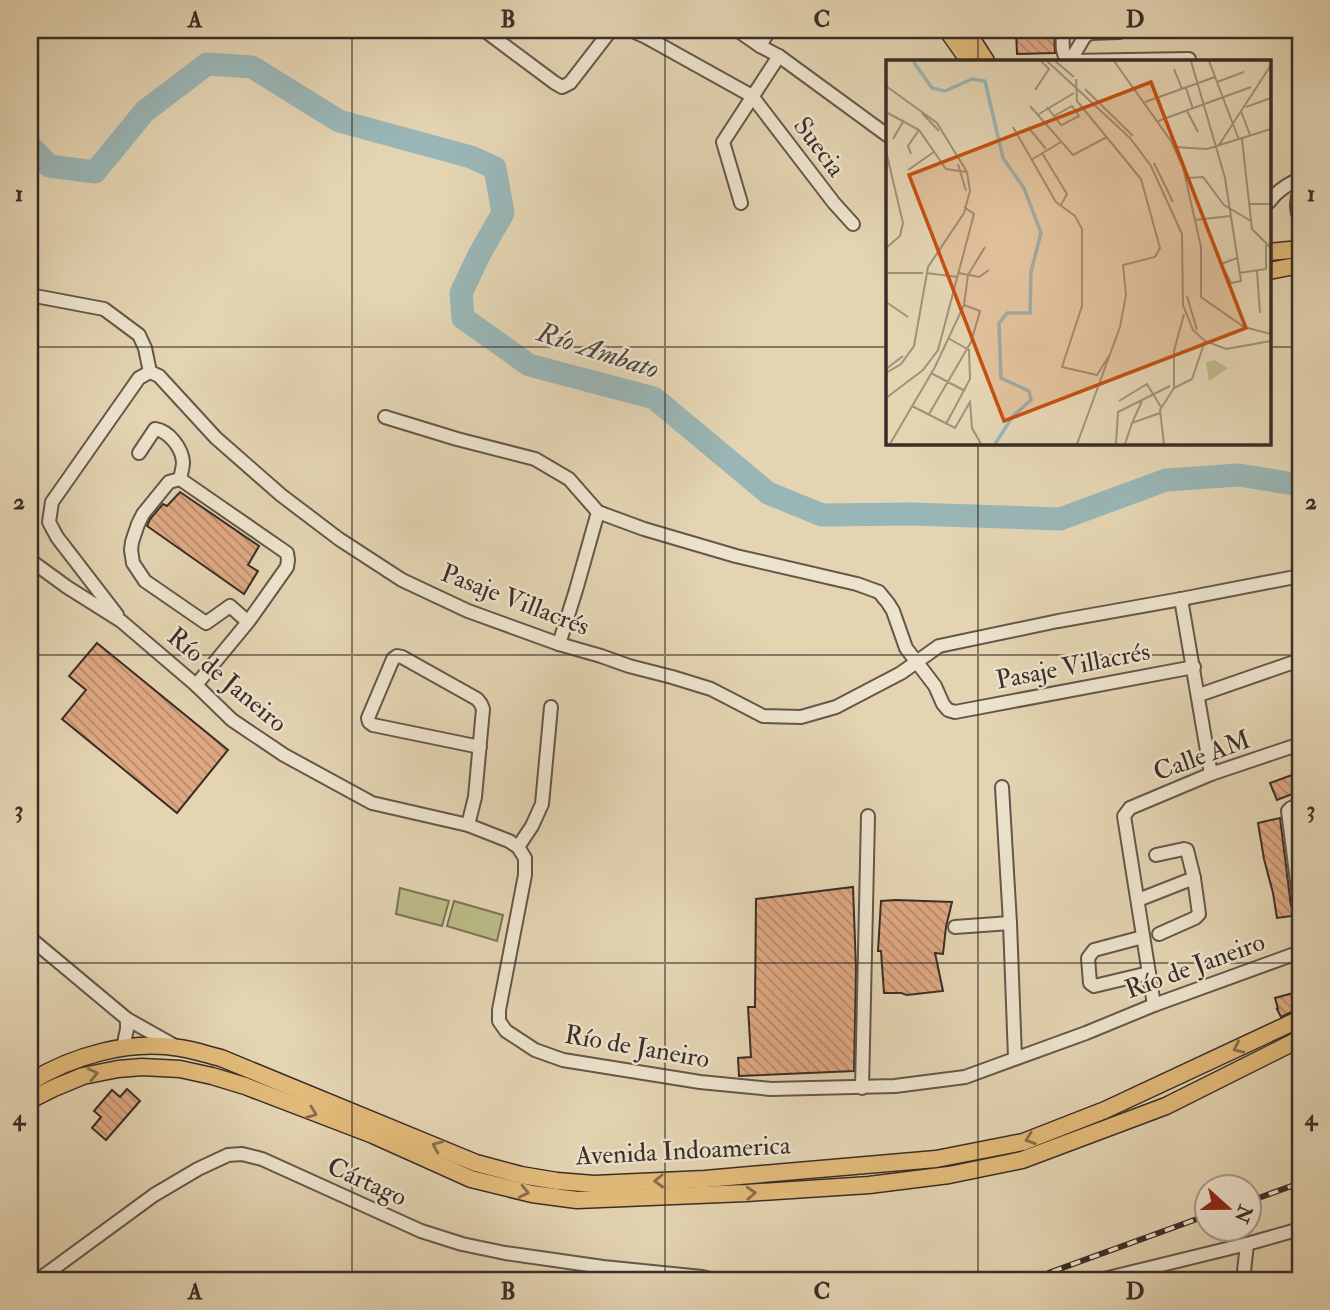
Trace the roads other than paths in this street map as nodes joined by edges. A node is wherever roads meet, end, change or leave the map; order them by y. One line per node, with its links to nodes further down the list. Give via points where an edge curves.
1 (484, 30): 2 (street, via 562,87)
2 (611, 30)
3 (630, 30): 19 (street)
4 (737, 30): 11 (street)
5 (769, 30): 11 (street)
6 (947, 30): 14 (main road)
7 (966, 30): 15 (main road)
8 (1063, 30): 16 (street, via 1063,54)
9 (1122, 30): 10 (street)
10 (1091, 31): 17 (street)
11 (760, 46): 12 (street)
12 (779, 55): 19 (street); 20 (street)
13 (1189, 59): 18 (street)
14 (967, 60)
15 (985, 60)
16 (1068, 60)
17 (1071, 60)
18 (1130, 60)
19 (752, 96): 24 (street, via 723,142); 26 (street, Suecia)
20 (886, 134)
21 (1300, 179): 23 (street)
22 (1300, 191): 25 (street)
23 (1270, 201)
24 (741, 203)
25 (1300, 219)
26 (853, 224)
27 (1300, 249): 28 (main road)
28 (1270, 252)
29 (1300, 265): 30 (main road)
30 (1270, 271)
31 (30, 295): 32 (street, via 104,309 139,335)
32 (150, 372): 40 (street, via 139,378 52,502 49,522); 42 (street, Pasaje Villacrés, via 159,376 216,438 339,539 402,580 468,611)
33 (385, 416): 36 (street, via 535,459 569,479)
34 (139, 453): 35 (street, via 155,429 168,434 183,459)
35 (180, 479): 41 (street, via 287,553 287,567); 41 (street, via 169,482 138,524 131,550 136,569 145,581 206,623 230,606)
36 (598, 512): 42 (street); 44 (street, via 643,529 879,592)
37 (30, 560): 40 (street, Río de Janeiro)
38 (1300, 576): 39 (street)
39 (1181, 599): 44 (street, via 939,646); 45 (street)
40 (121, 621): 46 (street, Río de Janeiro)
41 (248, 622): 46 (street)
42 (559, 644): 44 (street, Pasaje Villacrés, via 711,689 763,716 801,717 836,707)
43 (1300, 660): 47 (street)
44 (916, 663): 45 (street, Pasaje Villacrés, via 943,704 954,712)
45 (1194, 667): 47 (street)
46 (196, 685): 55 (street, Río de Janeiro, via 232,720 355,795)
47 (1199, 695): 51 (street)
48 (551, 707): 56 (street, via 542,804)
49 (1300, 744): 51 (street, Calle AM)
50 (480, 747): 50 (street, via 369,722 393,659 402,657 477,699 482,709); 55 (street)
51 (1211, 774): 59 (street, Calle AM, via 1130,808 1124,816)
52 (1002, 787): 61 (street)
53 (1300, 805): 60 (street, via 1288,811)
54 (868, 816): 76 (street)
55 (468, 825): 56 (street, Río de Janeiro)
56 (517, 847): 76 (street, Río de Janeiro, via 525,858 525,875 499,1010 506,1031 535,1050 563,1060 699,1082 771,1089)
57 (1156, 855): 58 (street, via 1187,850)
58 (1194, 878): 59 (street); 63 (street, via 1199,914)
59 (1138, 900): 64 (street)
60 (1300, 905)
61 (1010, 923): 62 (street); 74 (street)
62 (955, 928)
63 (1159, 934)
64 (1143, 937): 67 (street); 67 (street, via 1094,950 1088,958 1090,983 1103,985)
65 (30, 938): 69 (street)
66 (1300, 952): 68 (street, Río de Janeiro)
67 (1149, 973): 68 (street)
68 (1154, 1004): 74 (street, Río de Janeiro)
69 (127, 1018): 72 (street); 73 (street)
70 (1300, 1019): 73 (main road, Avenida Indoamerica, one-way to 73, via 1105,1111 1023,1142 936,1159 594,1184 521,1175 476,1163 222,1058)
71 (1300, 1039): 77 (main road, Avenida Indoamerica, one-way to 71, via 83,1076 142,1067 180,1069 245,1086 471,1179 532,1194 577,1200 746,1193 869,1185 1022,1160 1166,1106)
72 (122, 1048): 73 (main road, Avenida Indoamerica); 75 (main road, Avenida Indoamerica, via 52,1070)
73 (178, 1048)
74 (1015, 1058): 76 (street, Río de Janeiro, via 965,1077)
75 (30, 1082)
76 (862, 1088)
77 (30, 1100)
78 (1300, 1229): 79 (street)
79 (1264, 1239)
80 (1247, 1244): 82 (street); 87 (street)
81 (603, 1267): 83 (street, Cártago, via 452,1241 242,1154 198,1168 154,1195); 84 (street); 85 (street, Cártago)
82 (1136, 1276): 86 (street)
83 (38, 1280)
84 (600, 1280)
85 (715, 1280)
86 (1100, 1280)
87 (1243, 1280)

